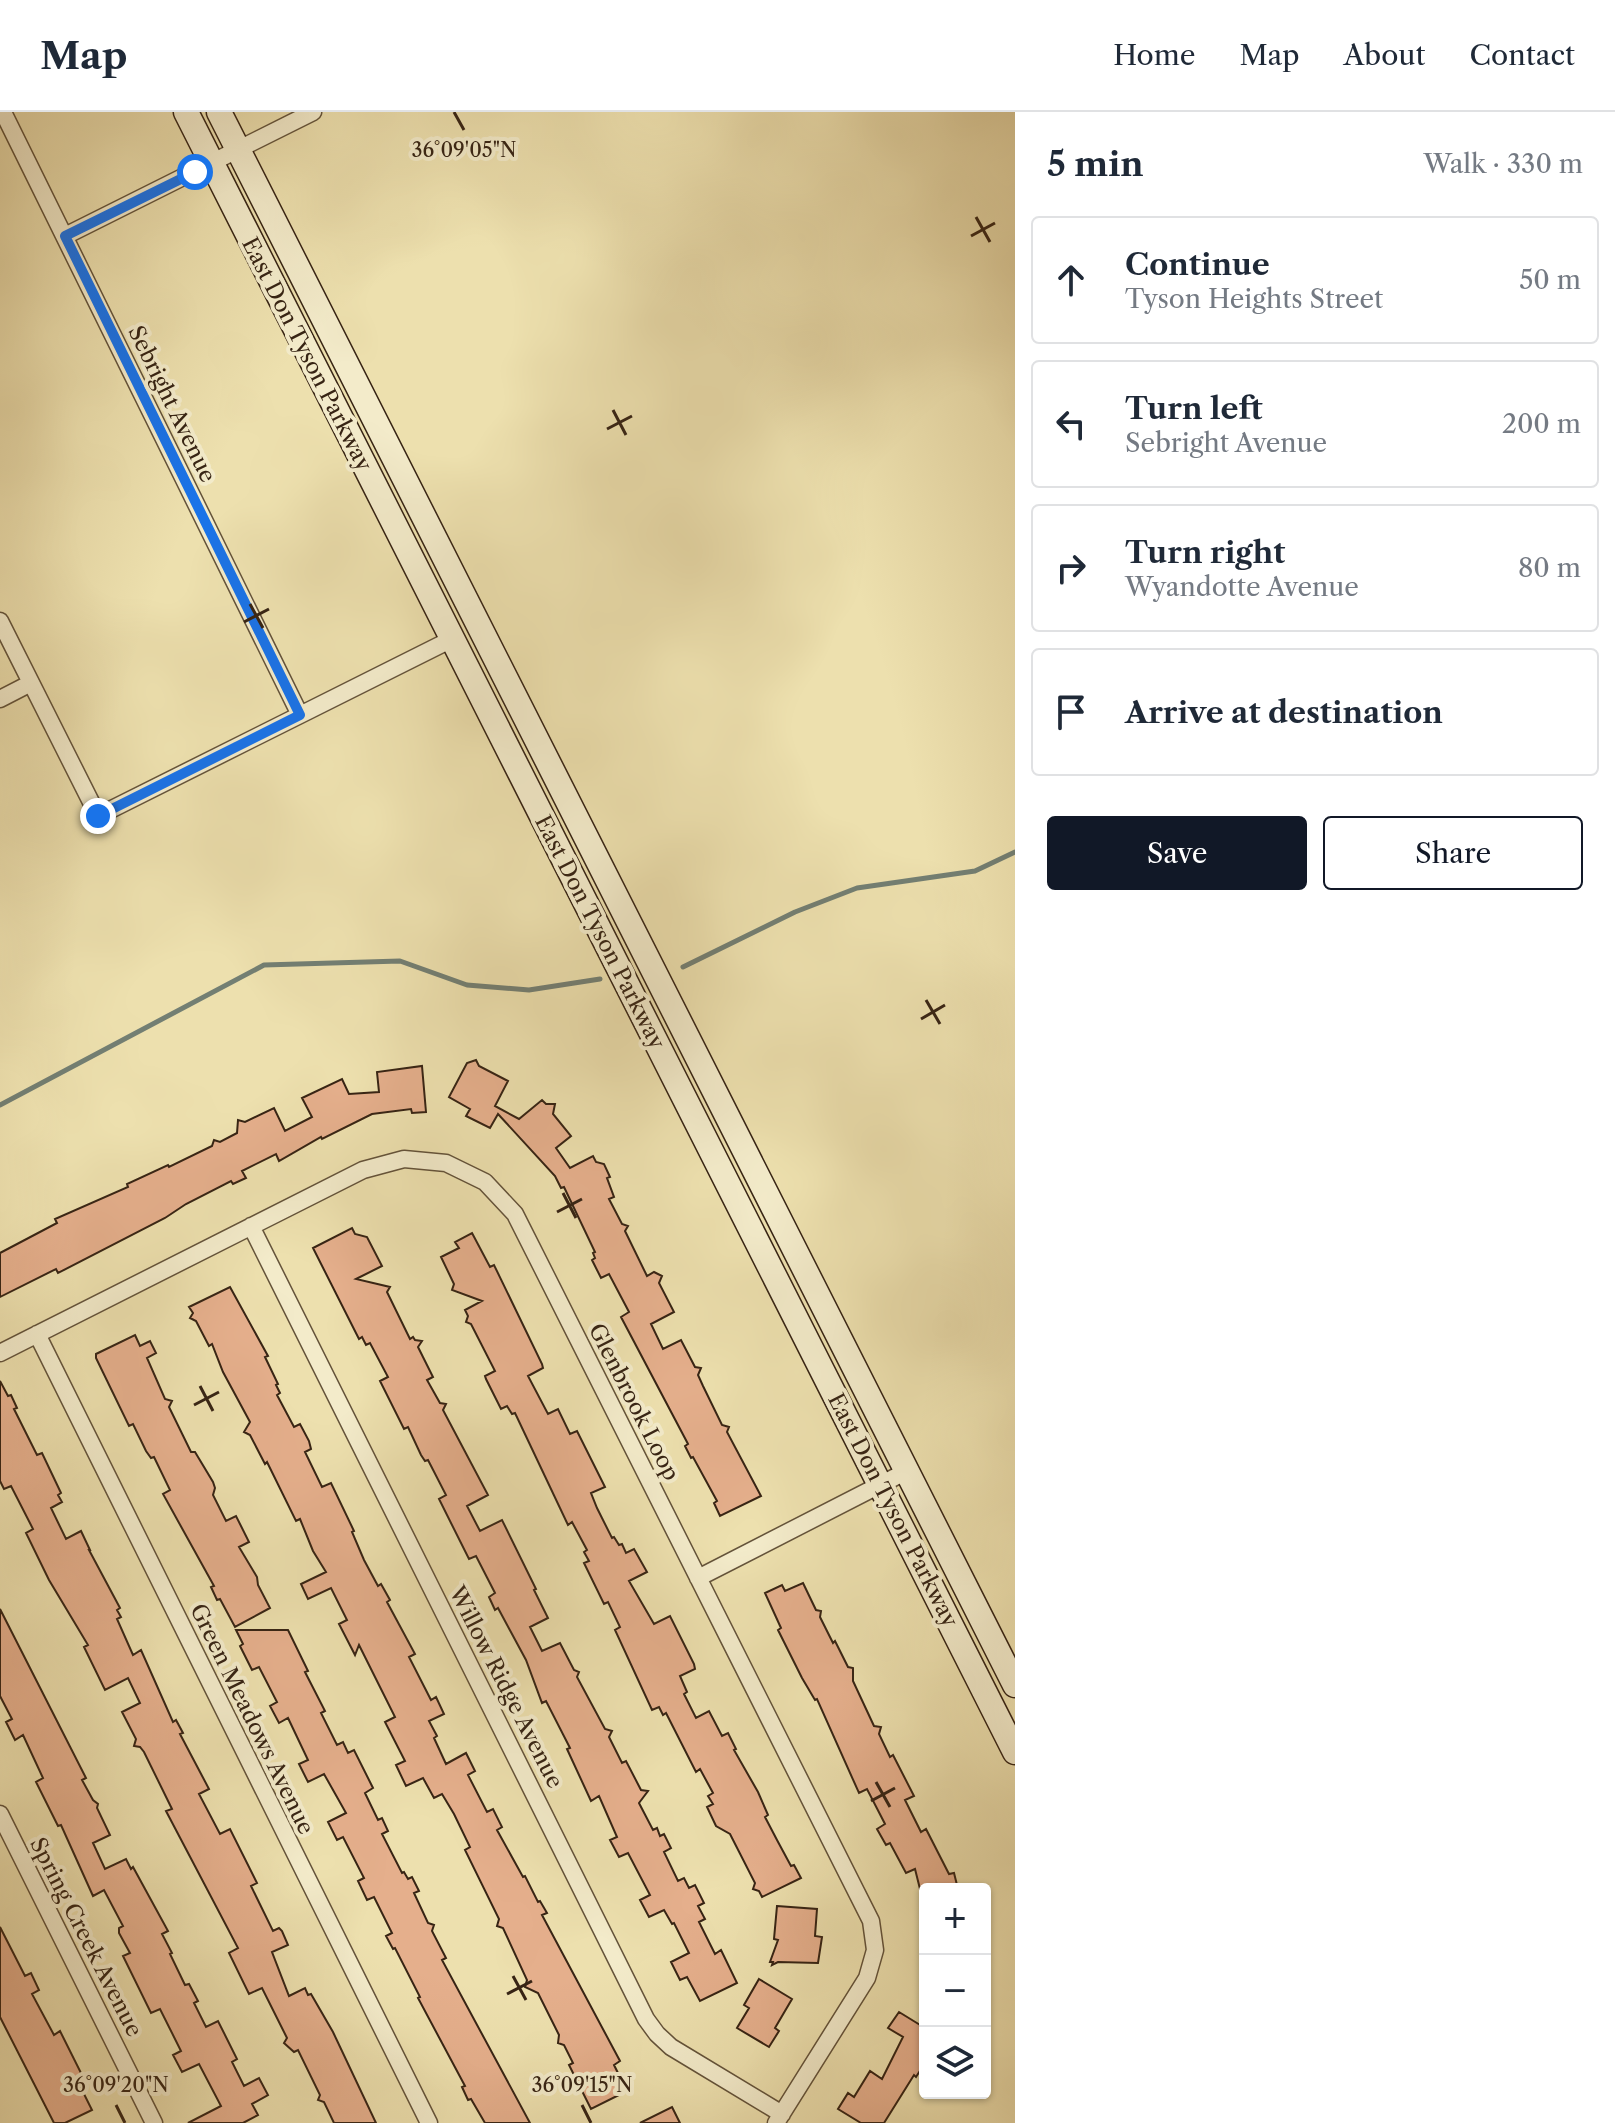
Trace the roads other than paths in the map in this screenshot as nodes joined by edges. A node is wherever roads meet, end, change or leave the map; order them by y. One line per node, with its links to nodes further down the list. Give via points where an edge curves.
1 (3, 112): 7 (street, Sebright Avenue)
2 (186, 112): 6 (main road, East Don Tyson Parkway)
3 (219, 112): 5 (main road, East Don Tyson Parkway)
4 (313, 112): 5 (street)
5 (238, 150): 6 (street); 16 (main road, East Don Tyson Parkway)
6 (211, 163): 7 (street); 9 (main road, East Don Tyson Parkway)
7 (65, 236): 12 (street, Sebright Avenue)
8 (0, 621): 10 (street)
9 (452, 639): 12 (street); 17 (main road, East Don Tyson Parkway)
10 (31, 683): 11 (street); 12 (street, via 98,816)
11 (0, 699)
12 (300, 715)
13 (251, 1226): 14 (street, Glenbrook Loop); 18 (street, Glenbrook Loop, via 363,1170 404,1159 446,1163 485,1182 515,1214); 22 (street, Willow Ridge Avenue, via 646,2019 671,2047)
14 (37, 1334): 15 (street, Glenbrook Loop); 24 (street, Green Meadows Avenue)
15 (0, 1353)
16 (907, 1471): 17 (street); 19 (main road, East Don Tyson Parkway)
17 (880, 1485): 18 (street); 20 (main road, East Don Tyson Parkway)
18 (698, 1578): 22 (street, Glenbrook Loop, via 871,1921 875,1950 867,1978)
19 (1015, 1685)
20 (1015, 1752)
21 (0, 1814): 23 (street, Spring Creek Avenue)
22 (779, 2118)
23 (154, 2123)
24 (429, 2123)

